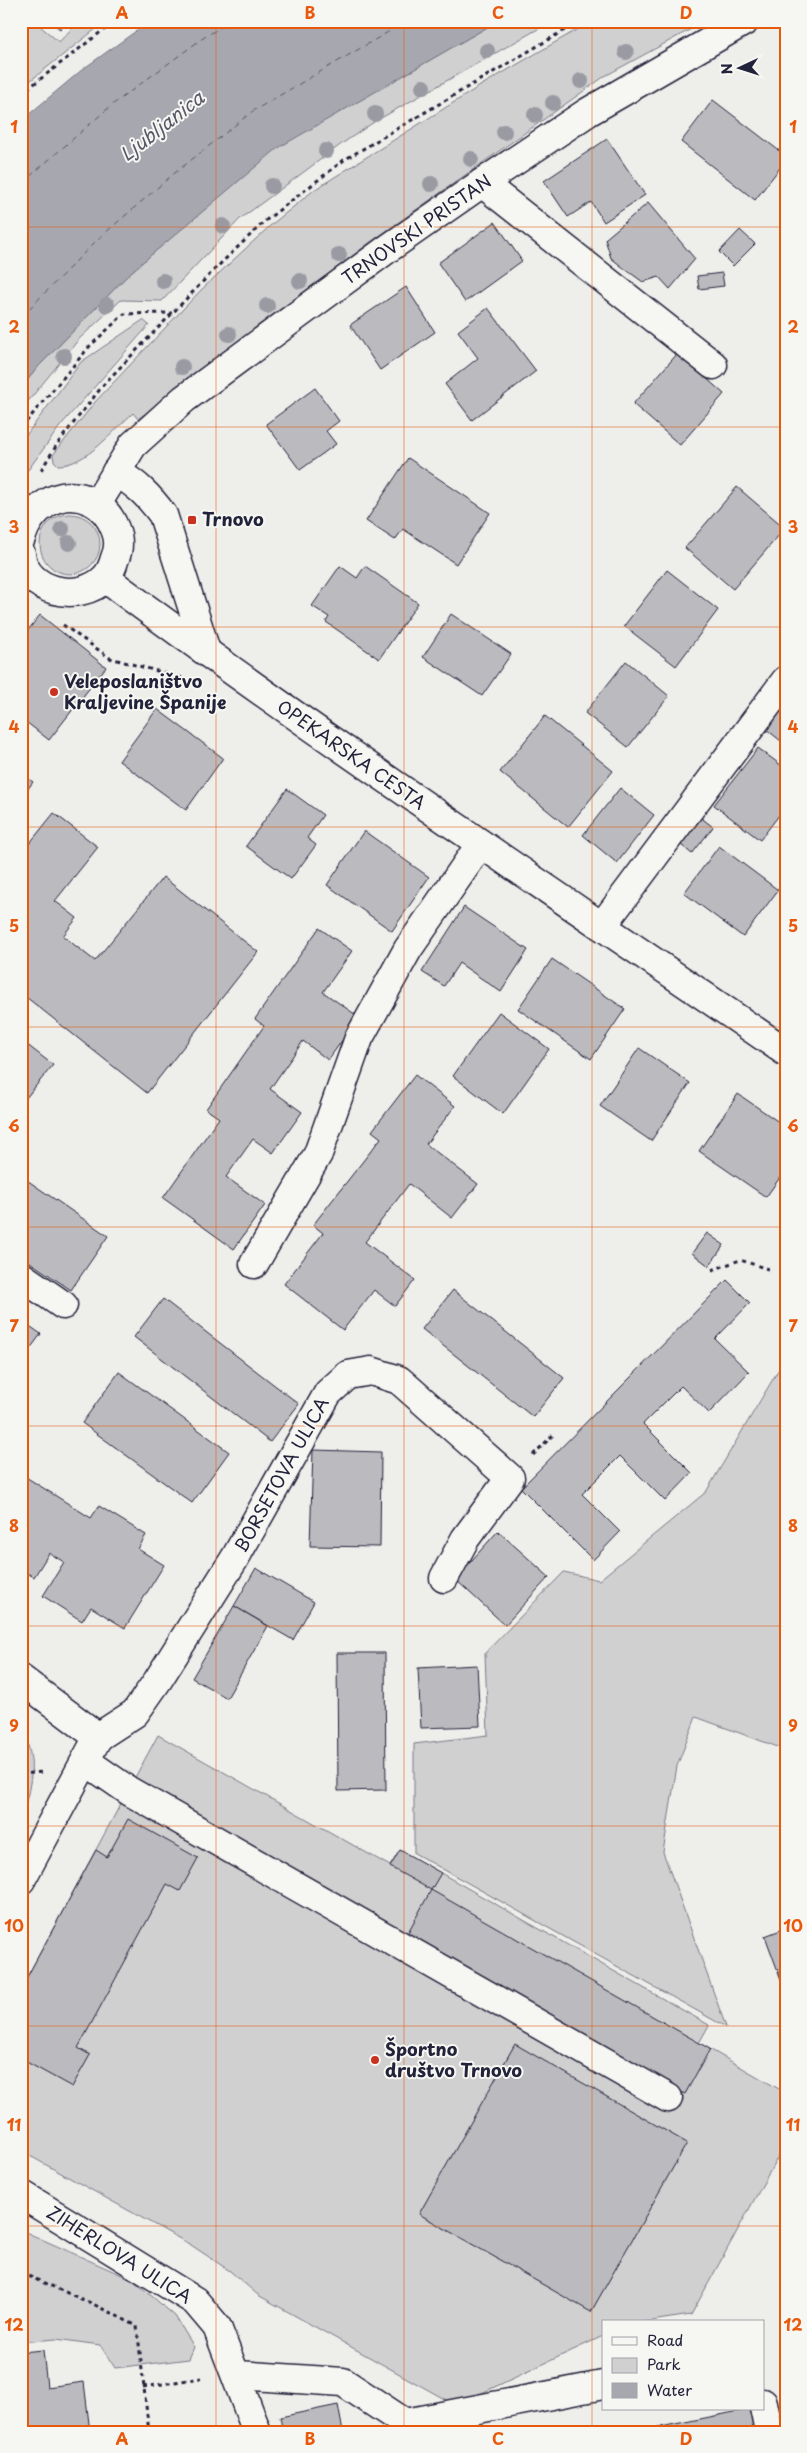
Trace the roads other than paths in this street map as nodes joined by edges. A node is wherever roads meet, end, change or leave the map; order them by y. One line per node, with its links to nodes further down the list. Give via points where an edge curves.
1 (745, 21): 2 (street, TRNOVSKI PRISTAN, via 588,112)
2 (482, 183): 3 (street); 4 (street, TRNOVSKI PRISTAN, via 184,399 133,445)
3 (713, 365)
4 (116, 472): 5 (street, TRNOVSKI PRISTAN); 9 (street, via 138,485 163,516)
5 (97, 504): 6 (street, via 81,496 53,499 39,508); 8 (street, via 110,516 118,534 118,552)
6 (23, 528)
7 (23, 568): 8 (street, via 38,583 65,592 83,590)
8 (105, 578): 9 (street, OPEKARSKA CESTA)
9 (206, 651): 11 (street, OPEKARSKA CESTA)
10 (786, 680): 12 (street)
11 (480, 844): 12 (street, OPEKARSKA CESTA); 14 (street, via 408,948 360,1038 318,1154)
12 (602, 926): 13 (street, OPEKARSKA CESTA)
13 (786, 1052)
14 (254, 1264)
15 (21, 1276): 16 (street)
16 (63, 1305)
17 (444, 1578): 19 (street, BORSETOVA ULICA, via 465,1539 510,1478 399,1380 371,1371 348,1375 328,1392 235,1558 158,1680 135,1713)
18 (21, 1680): 19 (street)
19 (98, 1736): 20 (street)
20 (86, 1762): 21 (street); 22 (street, via 128,1791)
21 (21, 1880)
22 (668, 2098)
23 (21, 2194): 24 (street, ZIHERLOVA ULICA, via 195,2301 217,2327)
24 (237, 2375): 25 (street, via 343,2382 405,2423); 27 (street, ZIHERLOVA ULICA)
25 (602, 2385)
26 (764, 2408): 28 (street)
27 (257, 2432)
28 (769, 2432)

